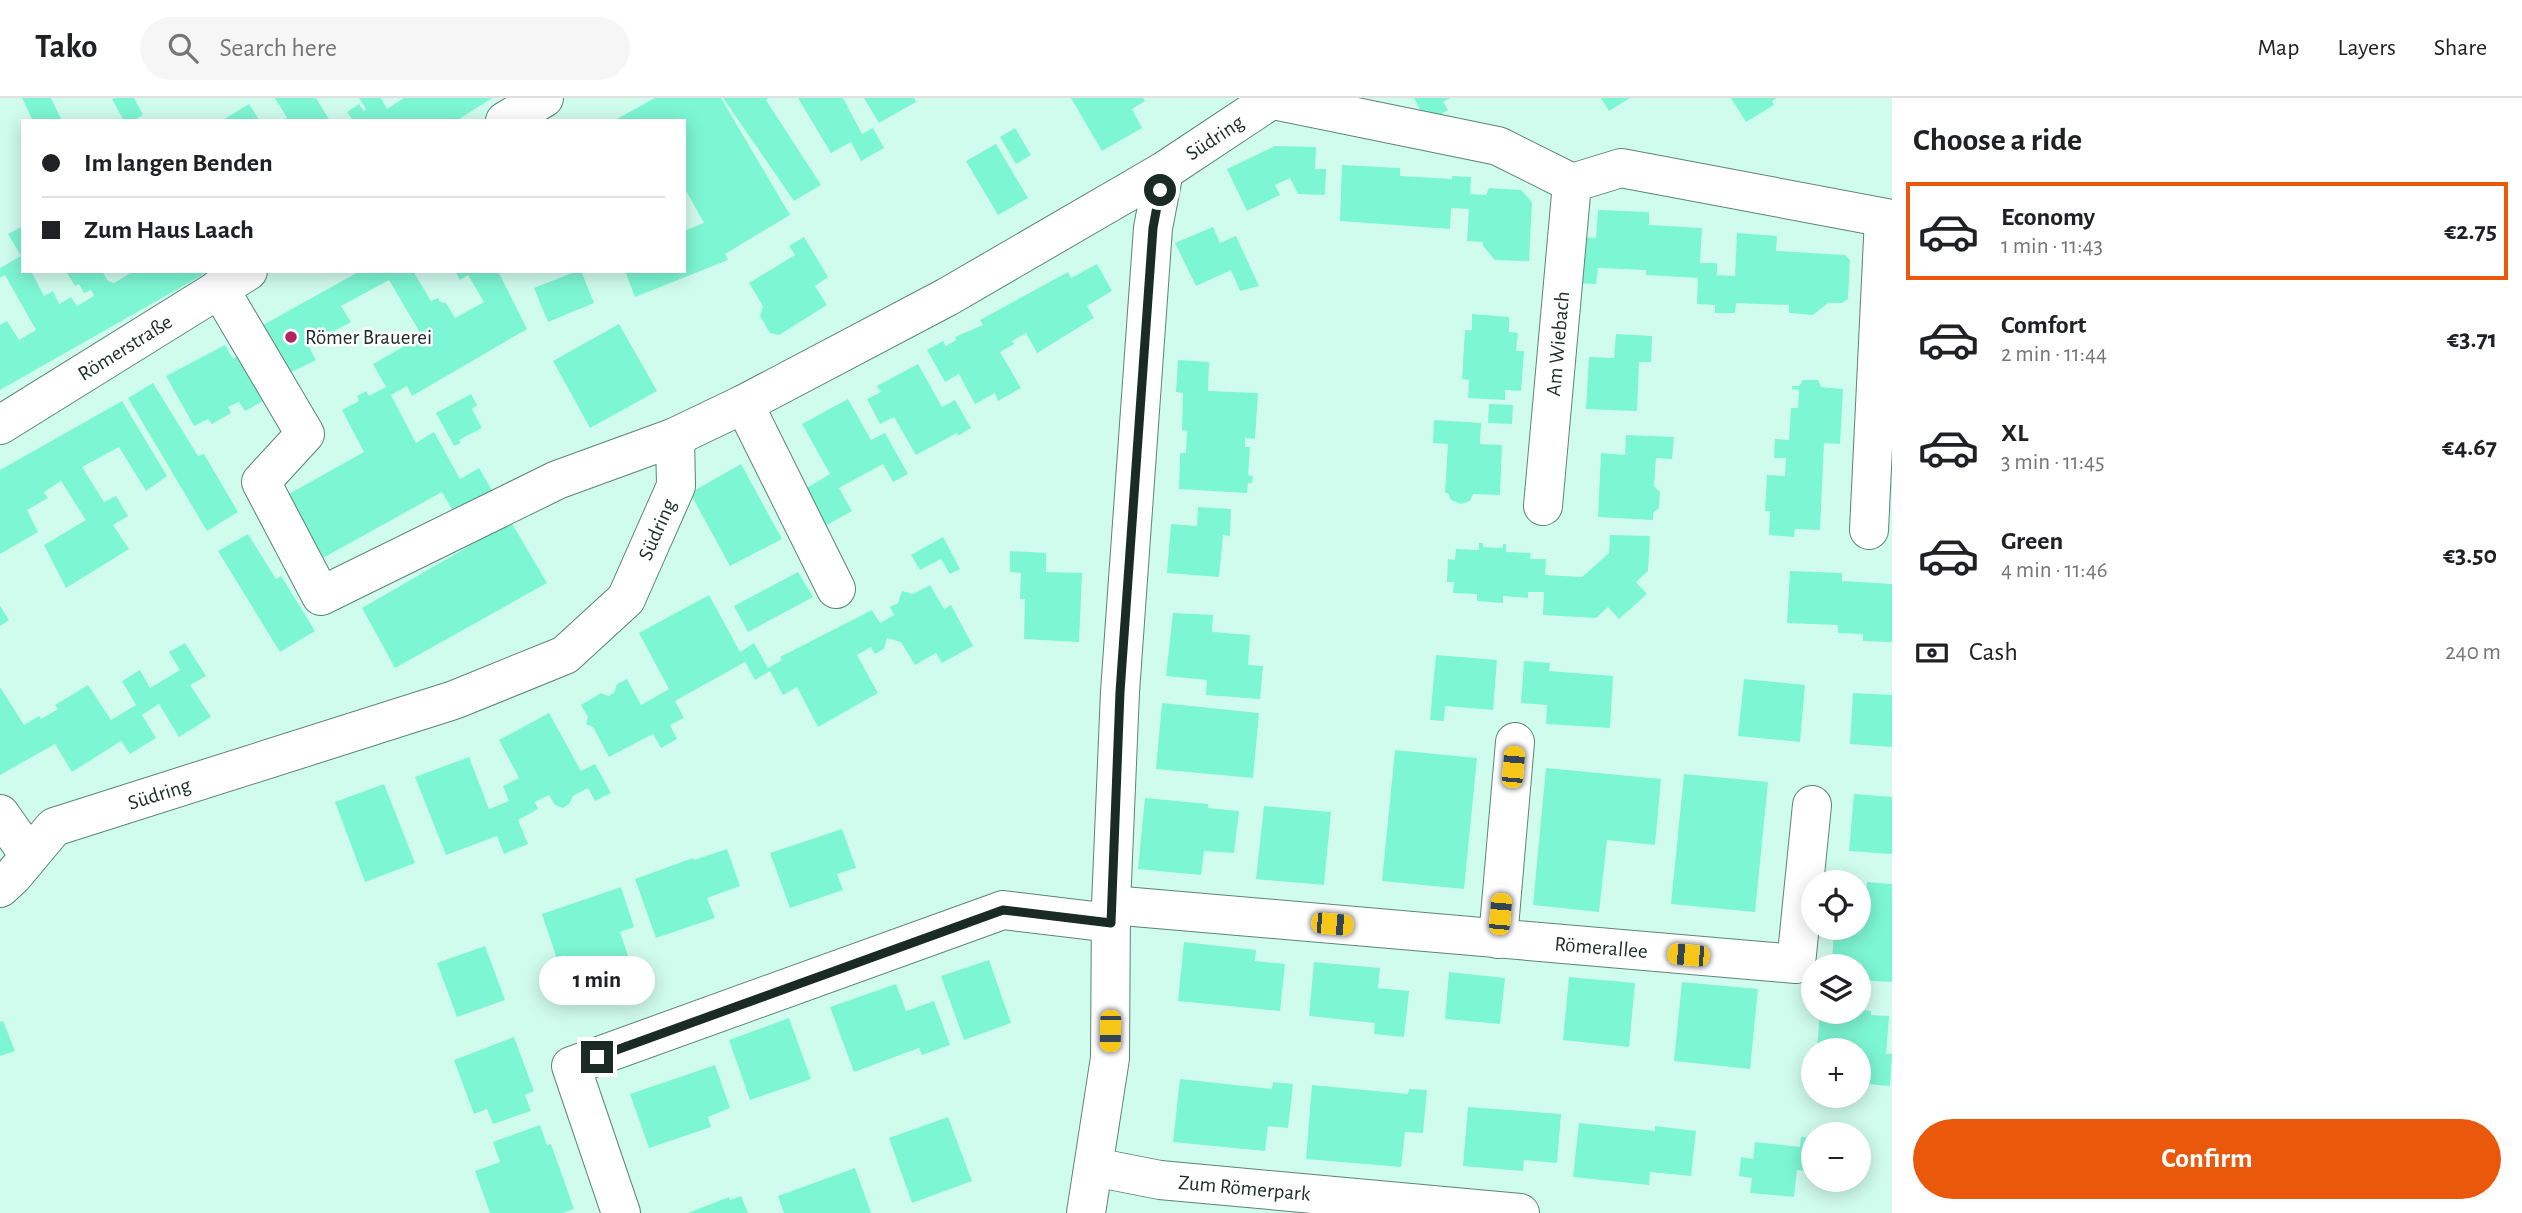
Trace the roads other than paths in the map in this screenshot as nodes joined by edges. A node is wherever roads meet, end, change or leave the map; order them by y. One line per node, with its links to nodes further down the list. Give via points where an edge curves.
1 (544, 98): 3 (street)
2 (1273, 99): 4 (street, Südring); 5 (street, via 1498,146)
3 (508, 119)
4 (1164, 171): 8 (street, Südring, via 947,297); 19 (street, via 1152,242 1120,692)
5 (1572, 183): 6 (street, via 1621,168); 11 (street, Am Wiebach)
6 (1888, 218): 12 (street)
7 (234, 280): 9 (street, Römerstraße); 10 (street, via 305,434 261,482 321,596 557,481)
8 (744, 404): 10 (street, Südring); 13 (street)
9 (0, 425)
10 (675, 437): 17 (street, Südring, via 676,486 626,599 565,654 454,699 54,827)
11 (1543, 506)
12 (1869, 530)
13 (836, 589)
14 (1515, 742): 20 (street)
15 (1812, 805): 20 (street, Römerallee, via 1796,964)
16 (0, 814): 17 (street)
17 (30, 855): 18 (street, Südring)
18 (0, 887)
19 (1111, 914): 20 (street, Römerallee); 21 (street, via 1110,1058); 22 (street, Römerallee, via 1003,910 571,1066)
20 (1497, 939)
21 (1094, 1167): 23 (street); 24 (street, Zum Römerpark, via 1160,1180)
22 (621, 1213)
23 (1086, 1213)
24 (1520, 1213)

